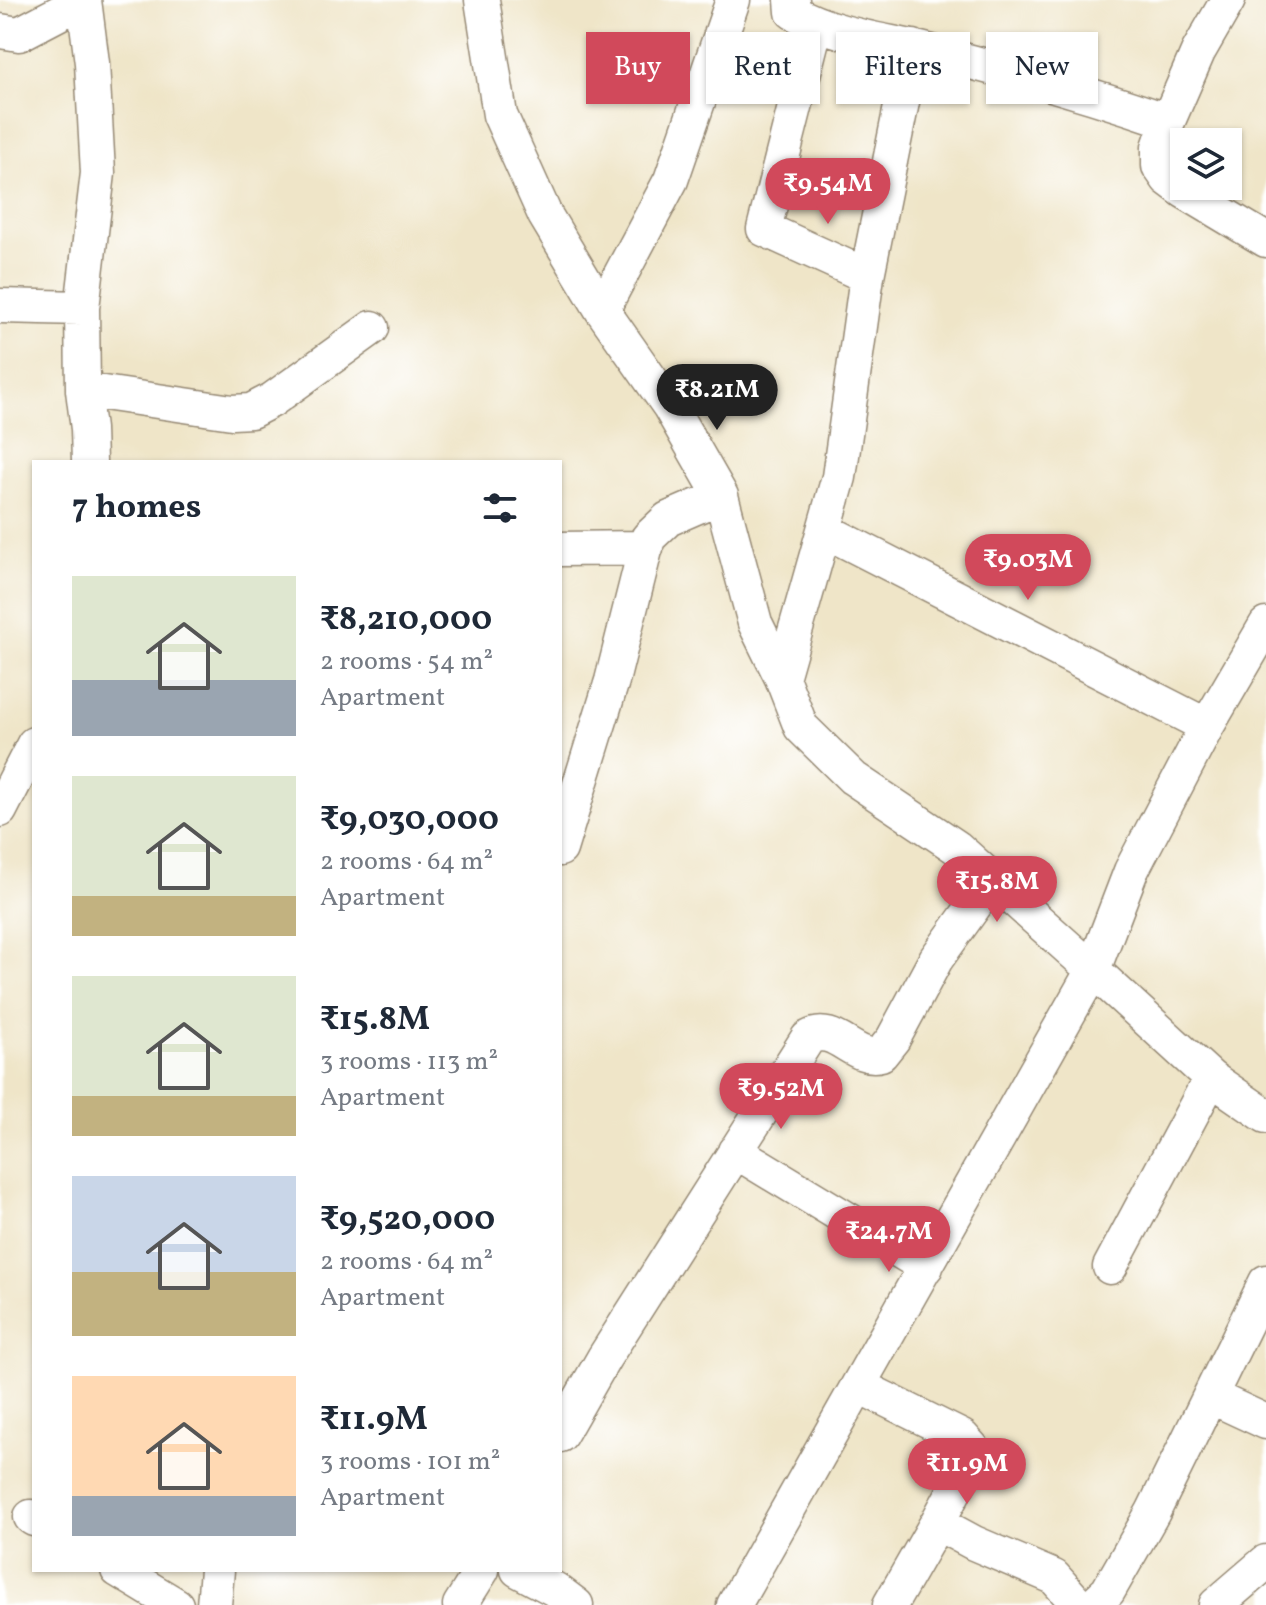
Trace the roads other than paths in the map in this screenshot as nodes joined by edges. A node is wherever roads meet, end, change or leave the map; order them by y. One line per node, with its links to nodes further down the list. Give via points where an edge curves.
1 (84, 0): 7 (street, via 19,34); 15 (street, via 98,173)
2 (482, 0): 16 (street, via 500,115 545,215)
3 (733, 0): 16 (street, via 671,180)
4 (792, 0): 6 (street, via 793,12)
5 (1228, 0): 11 (street)
6 (816, 24): 8 (street); 13 (street, via 764,229)
7 (0, 31)
8 (850, 32)
9 (970, 63): 11 (street)
10 (902, 104): 13 (street)
11 (1168, 121): 12 (street, via 1159,147 1159,166 1168,179)
12 (1266, 240)
13 (867, 276): 21 (street, via 839,477)
14 (0, 306): 15 (street)
15 (82, 308): 18 (street)
16 (602, 310): 20 (street, via 670,407)
17 (372, 328): 18 (street, via 251,411)
18 (83, 390): 19 (street)
19 (89, 460)
20 (721, 496): 22 (street, via 668,519 648,538); 25 (street, via 755,623)
21 (824, 530): 25 (street); 26 (street)
22 (646, 548): 23 (street); 29 (street)
23 (562, 549)
24 (1266, 625): 26 (street)
25 (782, 678): 30 (street, via 801,727 853,778 956,847)
26 (1207, 726): 31 (street, via 1131,871)
27 (32, 748): 28 (street)
28 (0, 810)
29 (562, 843)
30 (992, 881): 31 (street); 34 (street, via 936,959 886,1049 874,1056 825,1034 808,1038)
31 (1093, 970): 32 (street); 35 (street)
32 (1211, 1078): 33 (street); 36 (street)
33 (1266, 1116)
34 (735, 1151): 35 (street); 41 (street)
35 (926, 1267): 38 (street)
36 (1110, 1267)
37 (1266, 1282): 39 (street)
38 (859, 1386): 42 (street, via 962,1437 972,1448 970,1462); 52 (street)
39 (1210, 1396): 40 (street); 55 (street, via 1153,1512 1108,1591)
40 (1266, 1422)
41 (562, 1432)
42 (937, 1523): 53 (street); 54 (street, via 1054,1577)
43 (1266, 1562): 56 (street)
44 (121, 1572): 48 (street)
45 (217, 1572): 49 (street)
46 (481, 1572): 50 (street)
47 (522, 1572): 51 (street)
48 (176, 1605)
49 (214, 1605)
50 (460, 1605)
51 (576, 1605)
52 (734, 1605)
53 (890, 1605)
54 (1079, 1605)
55 (1093, 1605)
56 (1216, 1605)

